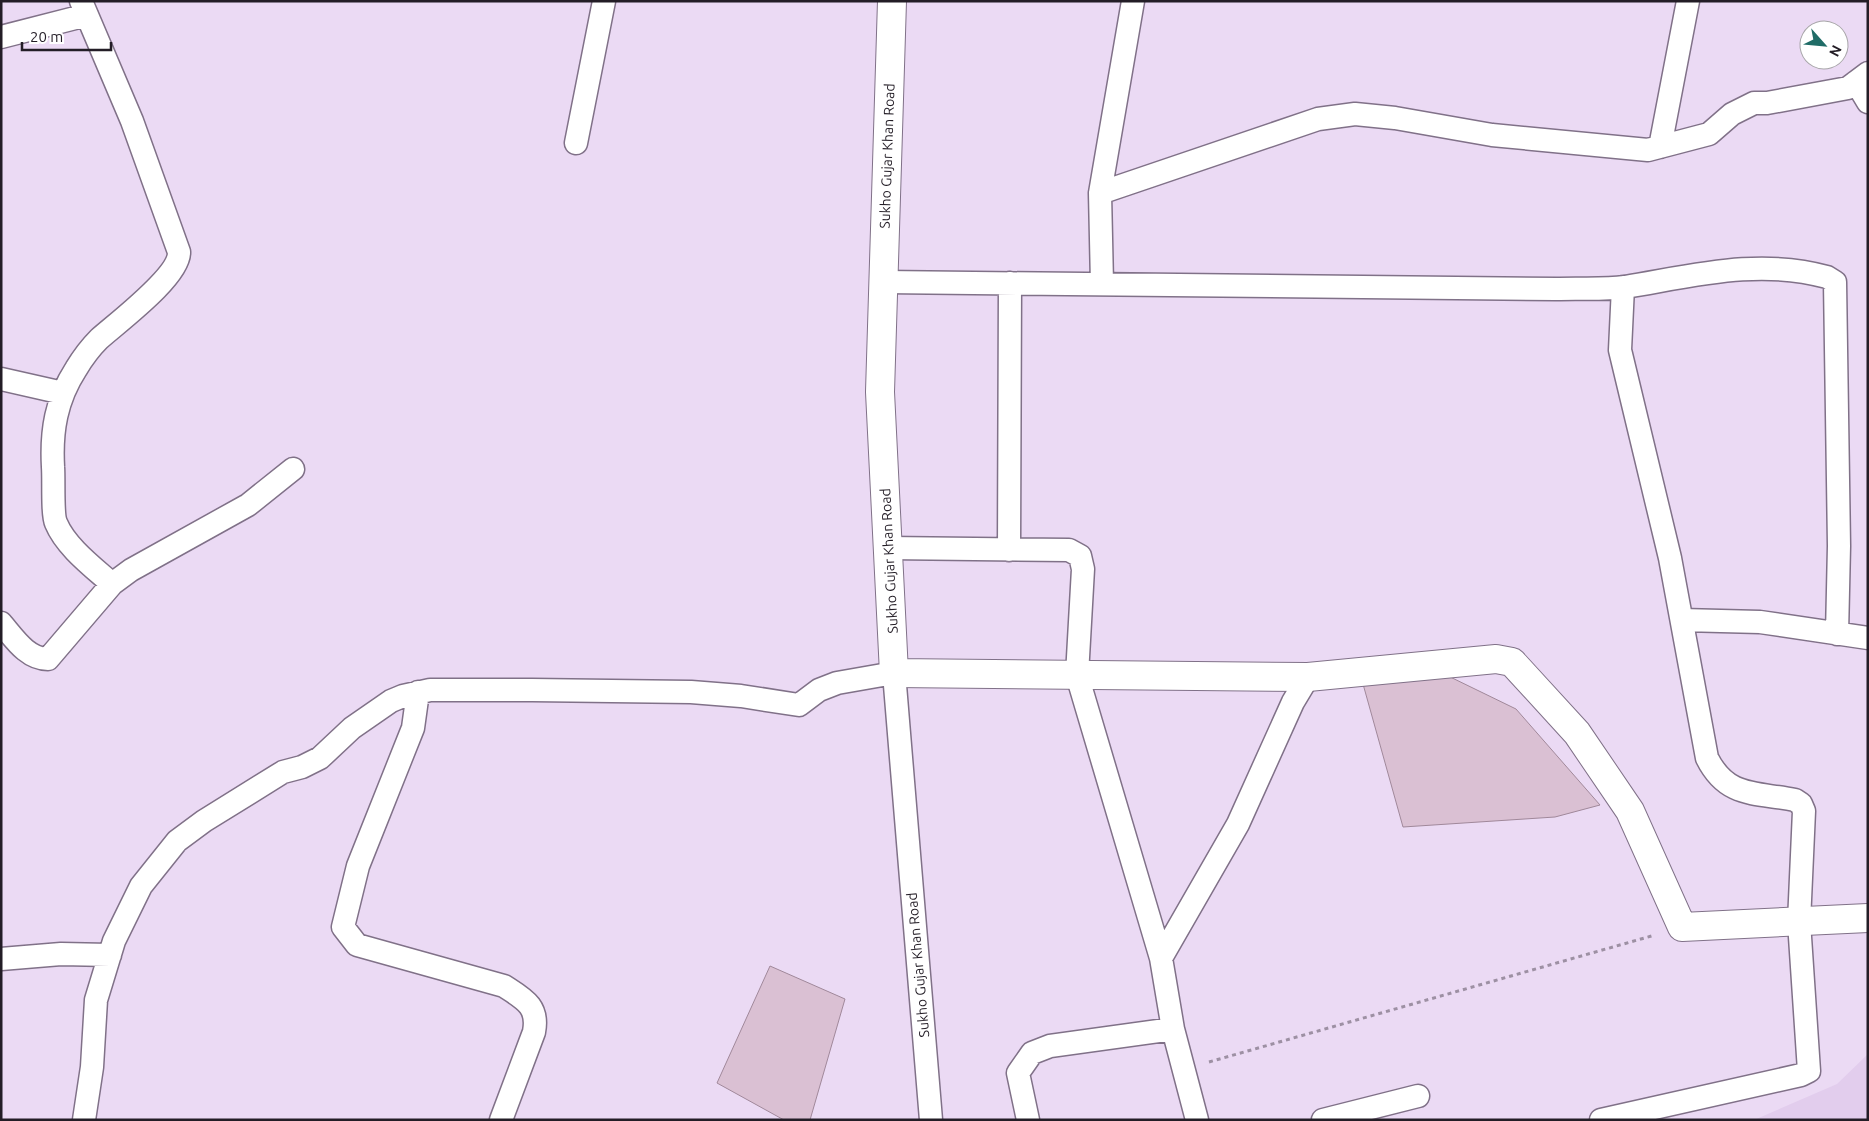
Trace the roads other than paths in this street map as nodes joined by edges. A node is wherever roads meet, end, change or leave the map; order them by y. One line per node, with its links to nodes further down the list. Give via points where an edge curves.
1 (604, 1): 9 (street)
2 (892, 1): 12 (main road, Sukho Gujar Khan Road)
3 (1133, 1): 11 (street)
4 (1688, 1): 10 (street)
5 (84, 8): 6 (street); 17 (street, via 132,121 180,260 142,302 98,341 75,370)
6 (1, 37)
7 (1862, 78): 8 (street); 10 (street, via 1848,88 1754,103 1732,114 1709,134)
8 (1868, 102)
9 (576, 142)
10 (1660, 147): 11 (street, via 1648,150 1492,135 1354,114 1318,119)
11 (1100, 193): 14 (street)
12 (884, 282): 13 (street); 19 (main road, Sukho Gujar Khan Road, via 880,392)
13 (1010, 283): 14 (street); 20 (street)
14 (1102, 284): 15 (street, via 1274,288)
15 (1623, 287): 22 (street, via 1620,350); 24 (street, via 1711,271 1750,268 1821,275 1835,282)
16 (1, 379): 17 (street)
17 (63, 393): 21 (street, via 52,438 55,522 77,553)
18 (293, 469): 21 (street, via 248,506 131,570)
19 (888, 548): 20 (street); 26 (main road, Sukho Gujar Khan Road)
20 (1009, 550): 27 (street, via 1069,550 1080,556)
21 (112, 584): 23 (street, via 48,659 37,659 29,653)
22 (1682, 620): 24 (street, via 1760,622); 31 (street, via 1707,758 1713,771 1726,785 1739,791 1795,800 1804,811)
23 (1, 623)
24 (1837, 634): 25 (street)
25 (1868, 638)
26 (894, 673): 27 (main road); 29 (street, via 837,683 819,690 798,705 691,692); 39 (street, Sukho Gujar Khan Road)
27 (1076, 675): 28 (main road); 33 (street)
28 (1308, 677): 31 (main road, via 1496,659 1512,662 1577,733 1630,811 1682,927); 33 (street, via 1293,702 1238,824)
29 (418, 692): 32 (street, via 391,701 352,728 320,758 282,772 177,841 141,886); 38 (street, via 413,728 358,866 343,927 357,945 504,986 531,1008 536,1018 534,1032)
30 (1868, 918): 31 (main road)
31 (1800, 922): 43 (street, via 1809,1071 1801,1076)
32 (110, 955): 34 (street, via 62,954); 37 (street, via 96,1000 92,1067)
33 (1161, 958): 35 (street)
34 (1, 959)
35 (1173, 1029): 40 (street, via 1050,1046 1032,1053 1018,1073); 41 (street)
36 (1418, 1096): 42 (street)
37 (84, 1120)
38 (501, 1120)
39 (931, 1120)
40 (1028, 1120)
41 (1196, 1120)
42 (1323, 1120)
43 (1601, 1120)

